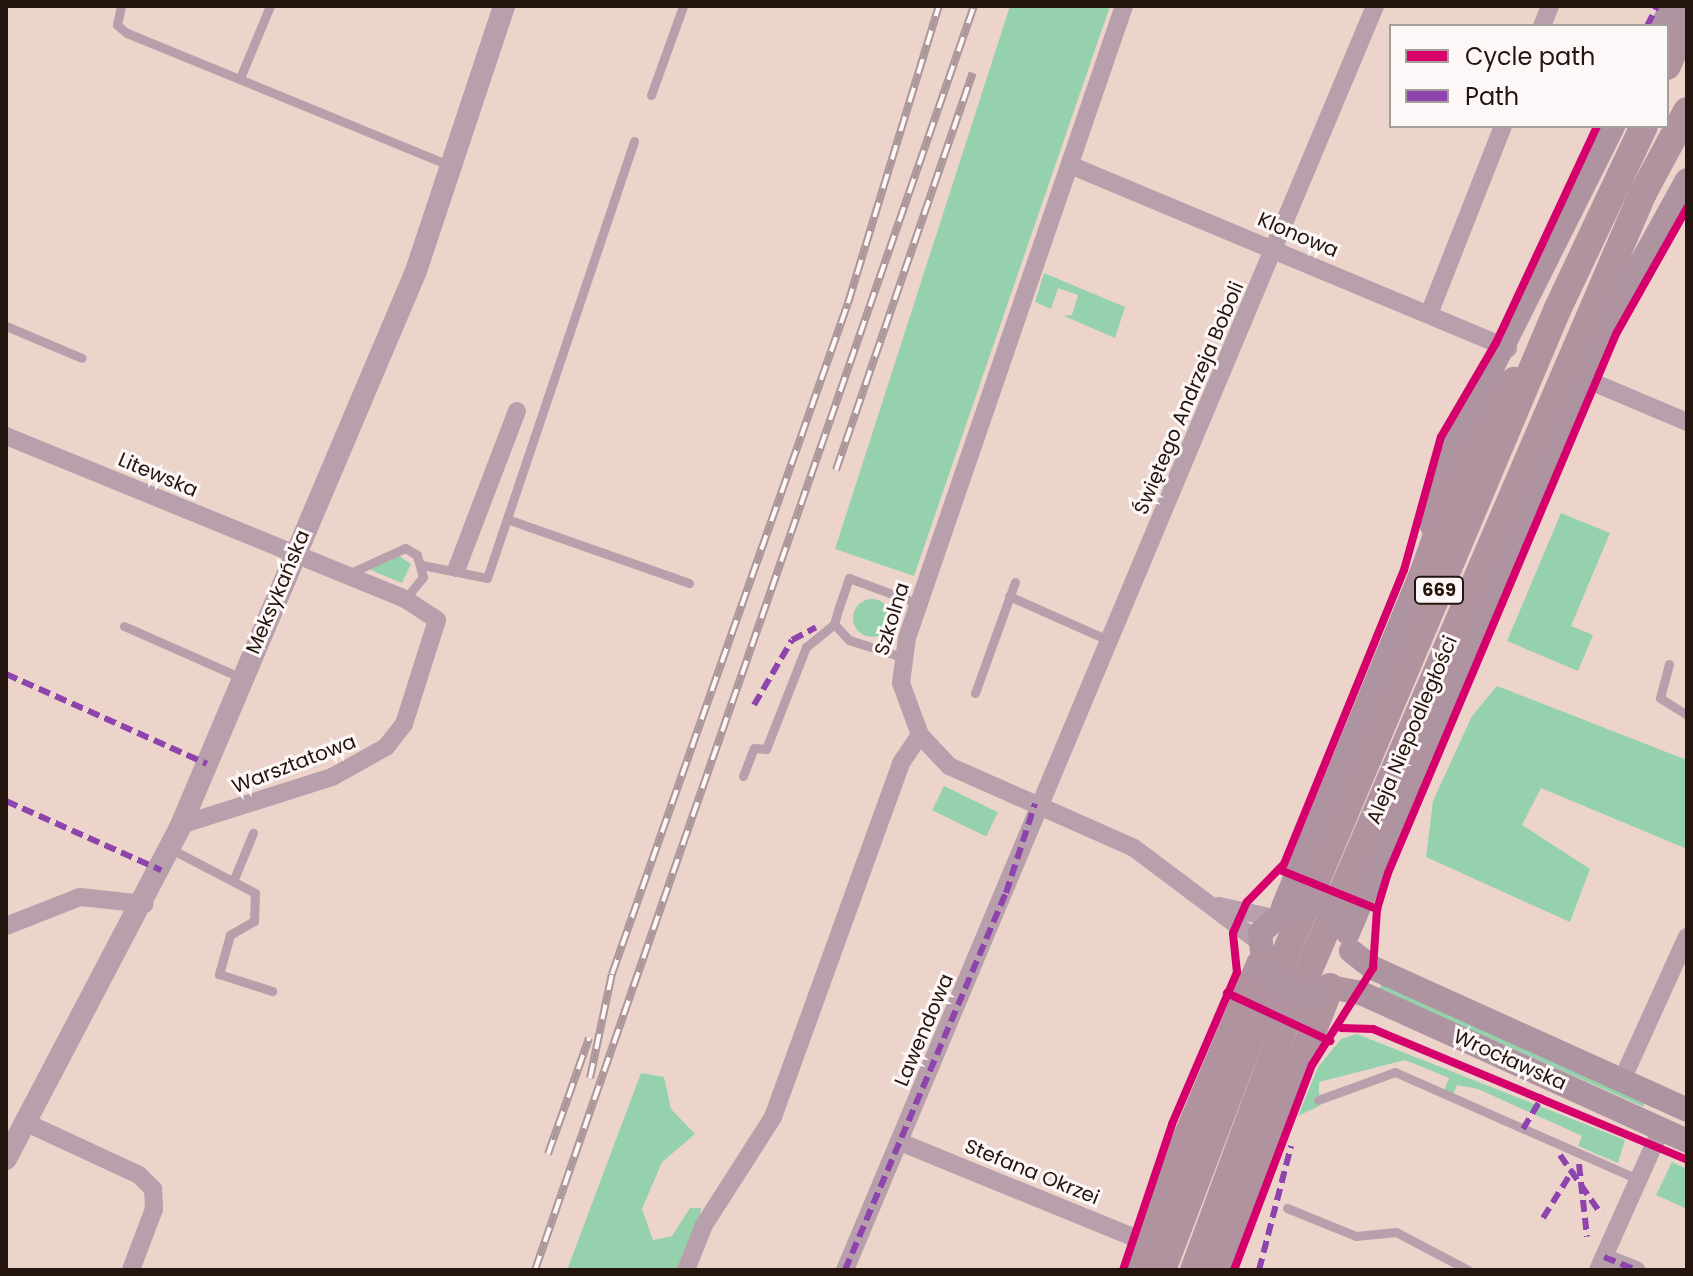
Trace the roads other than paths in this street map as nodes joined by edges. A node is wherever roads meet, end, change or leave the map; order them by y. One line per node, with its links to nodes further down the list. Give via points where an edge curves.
1 (121, 6): 12 (lane, via 117,25 127,33)
2 (270, 6): 12 (lane)
3 (504, 6): 21 (street, Meksykańska)
4 (683, 6): 14 (lane)
5 (1124, 6): 20 (street, Szkolna)
6 (1375, 6): 23 (street, Świętego Andrzeja Boboli)
7 (1672, 6): 9 (main road)
8 (1687, 20): 11 (main road)
9 (1663, 24)
10 (1687, 54): 13 (main road)
11 (1669, 61)
12 (240, 78): 21 (lane)
13 (1669, 84)
14 (651, 95)
15 (1687, 111): 27 (main road, Aleja Niepodległości / 669)
16 (1502, 128): 25 (street)
17 (1633, 131): 24 (main road, Aleja Niepodległości / 669); 28 (main road)
18 (634, 141): 34 (lane)
19 (1687, 151): 27 (main road)
20 (1070, 165): 23 (street, Klonowa); 44 (street, Szkolna)
21 (455, 168): 35 (street, Meksykańska)
22 (1687, 180): 30 (main road)
23 (1277, 251): 25 (street, Klonowa); 47 (street, Świętego Andrzeja Boboli)
24 (1558, 308): 41 (main road, via 1475,443); 85 (main road, Aleja Niepodległości / 669, via 1208,1139)
25 (1429, 314): 28 (street, Klonowa)
26 (6, 326): 29 (lane)
27 (1586, 327): 86 (main road, Aleja Niepodległości / 669, via 1282,1032)
28 (1508, 348): 41 (main road, via 1443,466)
29 (82, 358)
30 (1583, 378): 32 (street); 64 (main road)
31 (517, 411): 37 (street)
32 (1687, 422)
33 (6, 436): 35 (street, Litewska)
34 (507, 519): 37 (lane, via 487,578); 40 (lane)
35 (294, 554): 38 (street, Litewska); 50 (street, Meksykańska)
36 (422, 565): 37 (lane); 38 (lane, via 405,548 390,550); 43 (lane)
37 (457, 568)
38 (347, 575): 43 (street, Litewska)
39 (1015, 582): 42 (lane)
40 (689, 583)
41 (1420, 583): 62 (main road)
42 (1009, 596): 47 (lane); 51 (lane)
43 (405, 599): 56 (street, Warsztatowa, via 434,614 437,629 404,724 386,747 332,777)
44 (919, 604): 45 (lane, via 849,578); 48 (street, Szkolna)
45 (834, 624): 48 (lane, via 849,640); 54 (lane, via 806,647 766,749 754,748)
46 (124, 626): 50 (lane)
47 (1108, 640): 55 (street, Świętego Andrzeja Boboli)
48 (902, 657): 53 (street, Szkolna, via 901,683)
49 (1669, 664): 52 (lane, via 1660,698)
50 (242, 678): 56 (street, Meksykańska)
51 (975, 693)
52 (1687, 715)
53 (920, 735): 55 (street, via 949,766); 82 (street, via 901,763 773,1117 704,1225)
54 (743, 776)
55 (1035, 804): 61 (street, via 1134,848); 75 (street, Lawendowa, via 1006,893)
56 (181, 825): 58 (street, Meksykańska)
57 (253, 833): 59 (lane)
58 (171, 849): 59 (lane); 60 (street, Meksykańska)
59 (234, 879): 68 (lane, via 255,893 258,913 248,929 230,935 219,974)
60 (145, 904): 63 (street, via 80,897); 72 (street, Meksykańska)
61 (1212, 905): 62 (street); 66 (street)
62 (1282, 909): 64 (main road, bridge, via 1322,906); 66 (main road)
63 (6, 926)
64 (1347, 936): 67 (main road); 69 (main road, Wrocławska)
65 (1687, 937): 69 (street)
66 (1261, 959): 67 (main road, bridge, via 1286,991); 79 (main road)
67 (1323, 990): 73 (main road, Wrocławska, via 1361,993); 87 (main road)
68 (272, 991)
69 (1622, 1080): 71 (main road, Wrocławska)
70 (1318, 1100): 77 (lane, via 1395,1072)
71 (1687, 1110)
72 (27, 1123): 76 (street, Meksykańska); 81 (street, via 139,1175 153,1189 154,1209)
73 (1661, 1129): 74 (main road, Wrocławska); 77 (street)
74 (1687, 1141)
75 (900, 1142): 79 (street, Stefana Okrzei); 83 (street, Lawendowa)
76 (6, 1159)
77 (1638, 1179): 80 (street)
78 (1287, 1208): 88 (lane, via 1356,1236 1396,1232)
79 (1147, 1243): 84 (main road)
80 (1601, 1264): 89 (street)
81 (131, 1270)
82 (686, 1270)
83 (845, 1270)
84 (1140, 1270)
85 (1162, 1270)
86 (1194, 1270)
87 (1219, 1270)
88 (1468, 1270)
89 (1636, 1270)

